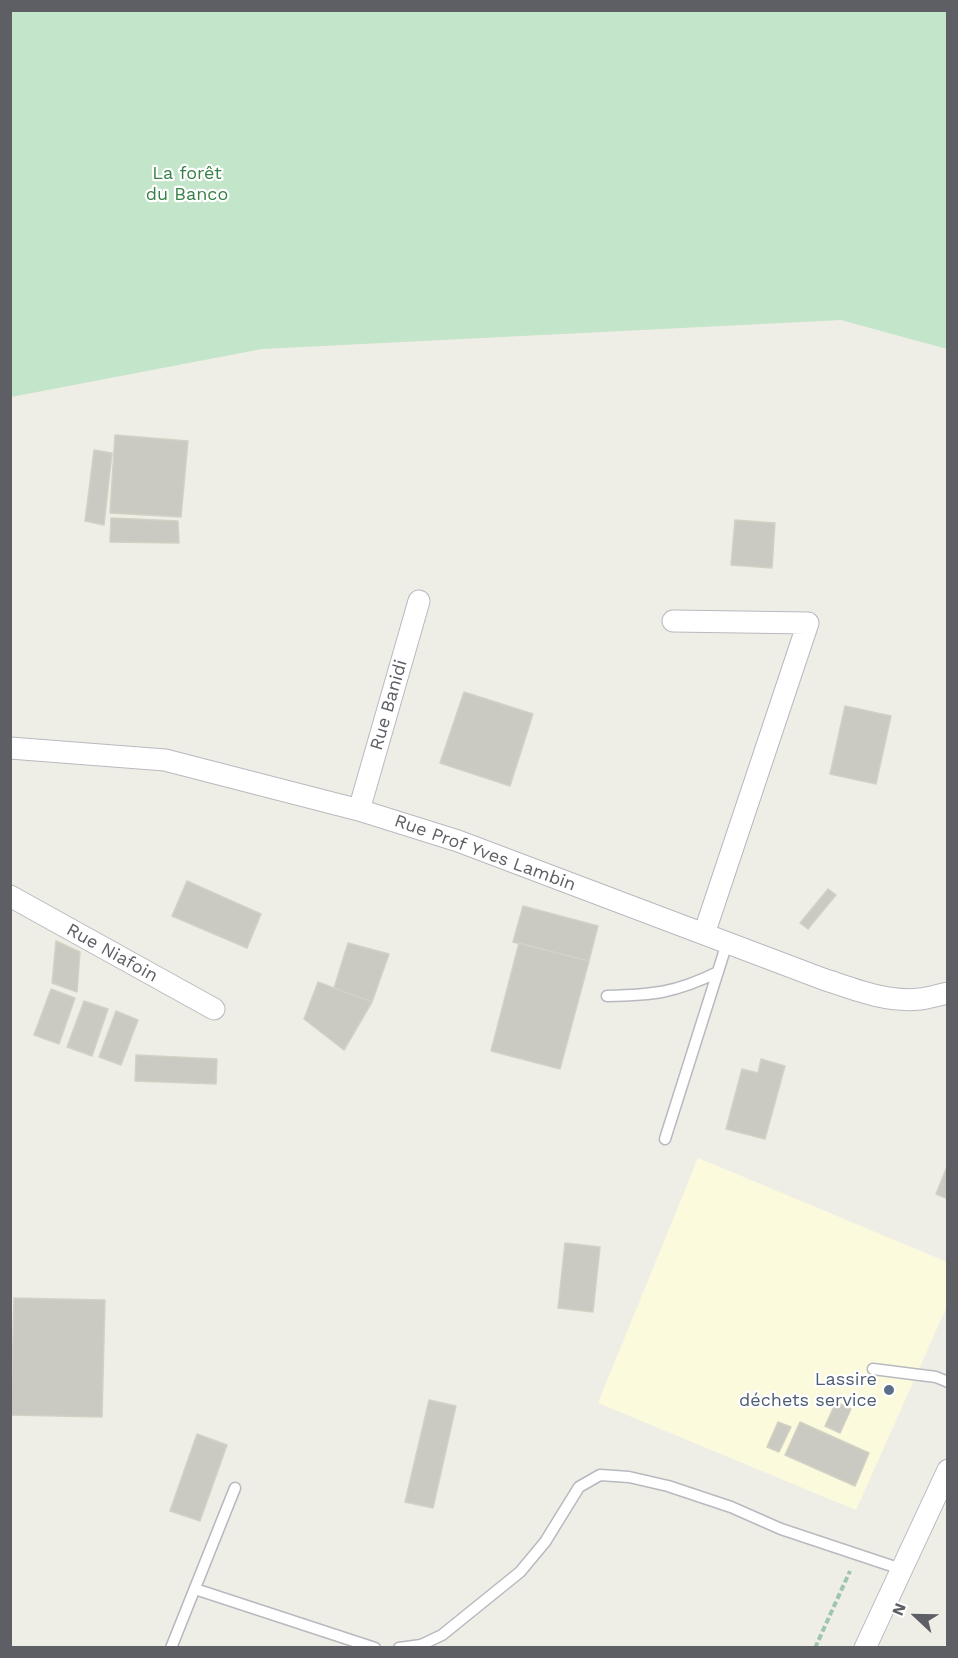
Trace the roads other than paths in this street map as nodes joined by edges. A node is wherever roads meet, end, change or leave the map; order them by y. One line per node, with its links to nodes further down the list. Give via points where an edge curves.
1 (419, 601): 4 (street, Rue Banidi)
2 (673, 621): 6 (street, via 808,623)
3 (10, 748): 4 (street, Rue Prof Yves Lambin, via 165,760)
4 (359, 810): 6 (street, Rue Prof Yves Lambin, via 458,841)
5 (10, 896): 11 (street, Rue Niafoin)
6 (704, 934): 7 (street, Rue Prof Yves Lambin)
7 (727, 943): 8 (lane); 9 (street, Rue Prof Yves Lambin, via 824,979 894,999)
8 (718, 972): 10 (lane, via 689,986 652,995); 12 (lane)
9 (948, 993)
10 (607, 996)
11 (214, 1009)
12 (665, 1139)
13 (873, 1369): 14 (lane)
14 (948, 1382)
15 (948, 1470): 17 (street)
16 (235, 1488): 18 (lane)
17 (901, 1569): 21 (lane, via 668,1486 600,1475 579,1487 545,1542 520,1572 442,1635 421,1645); 22 (street)
18 (195, 1589): 19 (lane); 20 (lane)
19 (171, 1647)
20 (375, 1647)
21 (399, 1647)
22 (865, 1647)

